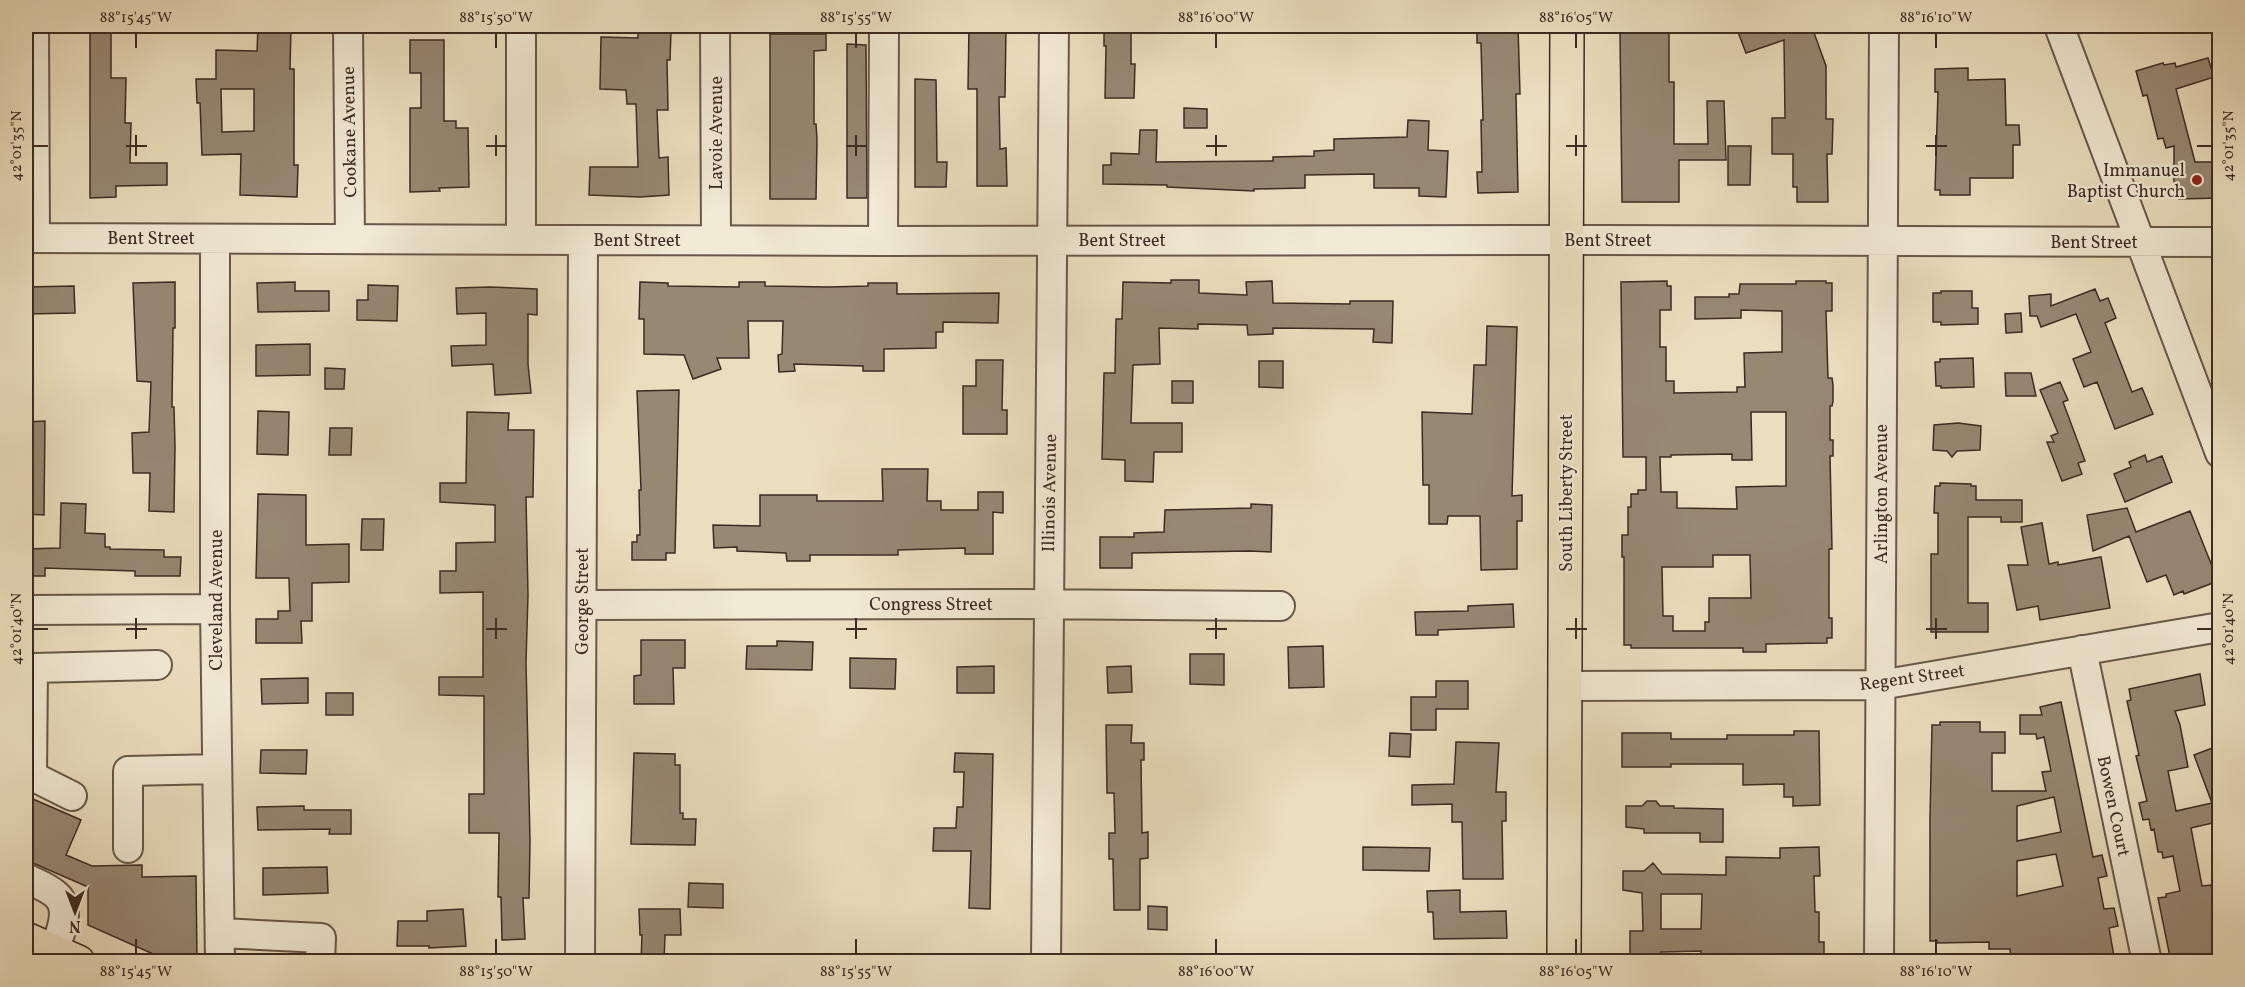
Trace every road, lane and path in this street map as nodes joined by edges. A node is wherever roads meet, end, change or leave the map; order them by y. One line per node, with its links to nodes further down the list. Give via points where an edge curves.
1 (34, 26): 10 (street)
2 (348, 26): 12 (street, Cookane Avenue)
3 (521, 26): 13 (street)
4 (715, 26): 15 (street, Lavoie Avenue)
5 (884, 26): 17 (street)
6 (1054, 26): 18 (street, Illinois Avenue)
7 (1567, 26): 16 (main road, South Liberty Street)
8 (1884, 26): 19 (street, Arlington Avenue)
9 (2059, 26): 20 (street)
10 (30, 237): 11 (street, Bent Street)
11 (215, 238): 12 (street, Bent Street); 26 (street, Cleveland Avenue)
12 (350, 239): 13 (street, Bent Street)
13 (521, 240): 14 (street, Bent Street)
14 (583, 240): 15 (street, Bent Street); 24 (street, George Street)
15 (716, 240): 17 (street, Bent Street)
16 (1568, 240): 18 (street, Bent Street); 19 (street, Bent Street); 33 (main road, South Liberty Street)
17 (883, 241): 18 (street, Bent Street)
18 (1051, 241): 23 (street, Illinois Avenue)
19 (1883, 241): 20 (street, Bent Street); 32 (street, Arlington Avenue)
20 (2139, 242): 21 (street, Bent Street); 22 (street)
21 (2220, 242)
22 (2220, 453)
23 (1048, 604): 24 (street, Congress Street); 25 (street, Congress Street); 44 (street, Illinois Avenue)
24 (582, 605): 43 (street, George Street)
25 (1280, 606)
26 (215, 609): 27 (street); 34 (street, Cleveland Avenue)
27 (26, 610)
28 (2220, 627): 29 (street, Regent Street)
29 (2082, 650): 32 (street, Regent Street); 47 (street, Bowen Court)
30 (157, 665): 31 (street)
31 (29, 668): 35 (street)
32 (1880, 685): 33 (street, Regent Street); 46 (street, Arlington Avenue)
33 (1564, 686): 45 (main road, South Liberty Street)
34 (218, 770): 37 (street, via 128,771); 39 (street, Cleveland Avenue)
35 (29, 775): 36 (street)
36 (72, 796)
37 (128, 848)
38 (26, 878): 40 (street, via 57,894 63,906 64,919)
39 (221, 933): 41 (street, Cleveland Avenue); 42 (street, via 321,938)
40 (52, 951)
41 (220, 962)
42 (321, 962)
43 (580, 962)
44 (1046, 962)
45 (1564, 962)
46 (1878, 962)
47 (2147, 962)

